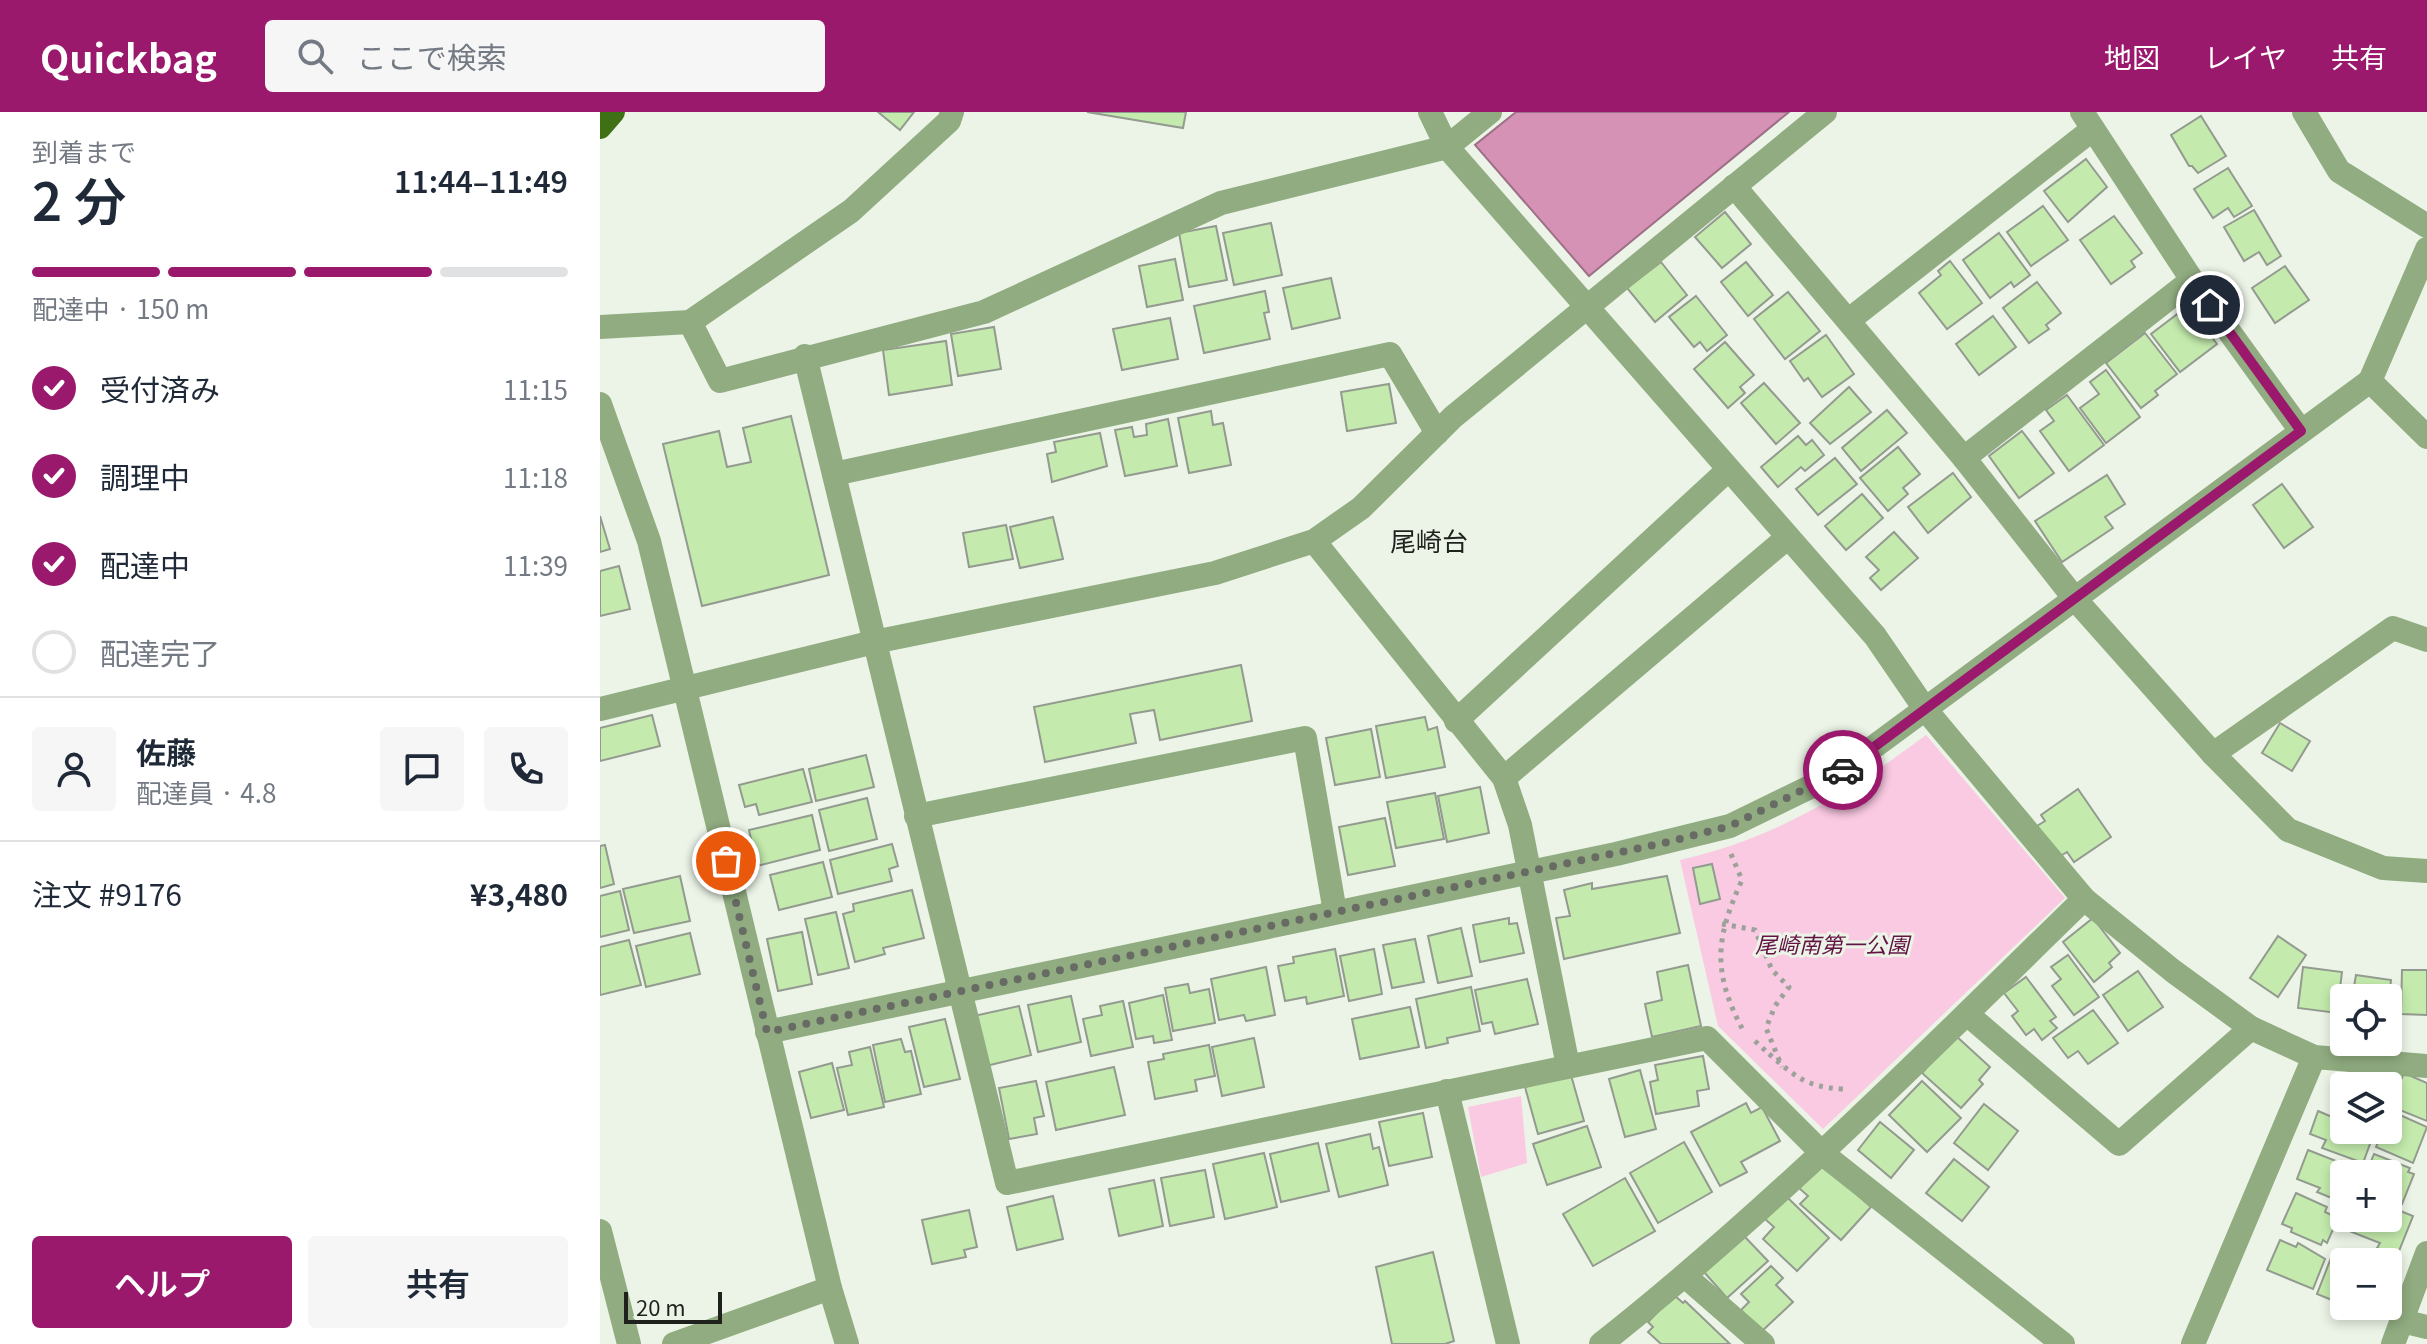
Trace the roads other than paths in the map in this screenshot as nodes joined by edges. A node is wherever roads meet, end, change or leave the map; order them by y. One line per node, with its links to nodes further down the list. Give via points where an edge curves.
1 (613, 112): 8 (main road)
2 (952, 112): 16 (street, via 949,121 851,211)
3 (1430, 112): 9 (street)
4 (1490, 112): 9 (street)
5 (1825, 112): 10 (street)
6 (2304, 112): 11 (street, via 2339,171)
7 (2088, 121): 13 (street); 15 (street)
8 (600, 127)
9 (1447, 147): 14 (street); 18 (street, via 1221,203 984,312)
10 (1734, 186): 14 (street); 15 (street)
11 (2427, 226)
12 (2427, 249): 19 (street)
13 (2192, 280): 21 (street); 25 (street)
14 (1585, 307): 22 (street); 26 (street)
15 (1849, 320): 25 (street)
16 (690, 322): 17 (street); 18 (street, via 720,381)
17 (600, 327)
18 (805, 356): 27 (street)
19 (2370, 381): 21 (street); 23 (street)
20 (600, 404): 24 (street)
21 (2301, 431): 30 (street)
22 (1437, 433): 27 (street, via 1390,354); 29 (street, via 1361,508)
23 (2427, 437)
24 (607, 448): 33 (street, via 649,541)
25 (1964, 458): 30 (street)
26 (1728, 470): 28 (street); 36 (street)
27 (834, 474): 32 (street)
28 (1788, 537): 35 (street, via 1875,636); 38 (street)
29 (1314, 541): 32 (street, via 1215,573); 36 (street)
30 (2075, 599): 35 (street); 37 (street)
31 (2427, 640): 37 (street, via 2393,628)
32 (874, 642): 33 (street); 39 (street)
33 (685, 689): 34 (street); 47 (street)
34 (600, 709)
35 (1925, 709): 41 (street, via 1837,774 1719,829); 42 (street)
36 (1456, 721): 38 (street)
37 (2213, 754): 40 (street, via 2288,830 2383,868)
38 (1504, 778): 41 (street)
39 (916, 816): 43 (street, via 1305,738); 44 (street)
40 (2427, 871)
41 (1529, 872): 43 (street); 49 (street)
42 (2084, 899): 45 (street); 46 (street)
43 (1335, 912): 44 (street)
44 (957, 991): 47 (street); 51 (street, via 1007,1183)
45 (1967, 1014): 46 (street, via 2119,1144); 52 (street)
46 (2251, 1028): 48 (street)
47 (767, 1032): 56 (street)
48 (2314, 1057): 50 (street); 67 (street)
49 (1568, 1066): 51 (street); 52 (street, via 1707,1038)
50 (2427, 1066)
51 (1447, 1091): 63 (street)
52 (1823, 1154): 55 (street); 66 (street)
53 (600, 1231): 57 (street)
54 (2427, 1253): 58 (street)
55 (1686, 1277): 64 (street); 65 (street)
56 (830, 1288): 61 (street); 62 (street)
57 (608, 1304): 60 (street)
58 (2402, 1321): 59 (street); 68 (street)
59 (2427, 1327)
60 (629, 1344)
61 (674, 1344)
62 (847, 1344)
63 (1508, 1344)
64 (1601, 1344)
65 (1763, 1344)
66 (2063, 1344)
67 (2193, 1344)
68 (2393, 1344)

